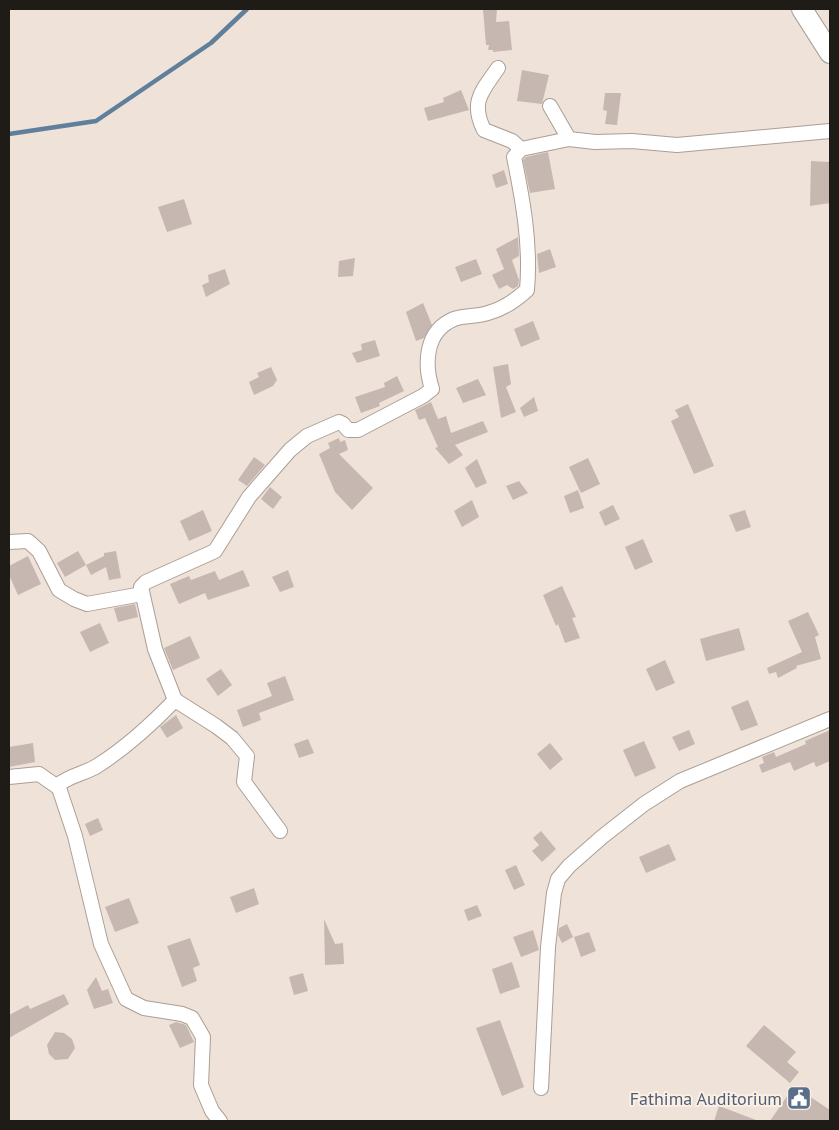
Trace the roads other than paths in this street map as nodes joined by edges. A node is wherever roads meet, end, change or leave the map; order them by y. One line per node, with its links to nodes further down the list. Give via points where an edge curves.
1 (802, 9): 2 (main road)
2 (830, 54)
3 (498, 68): 7 (street, via 478,96 477,118 484,130 512,141)
4 (550, 106): 6 (street)
5 (830, 131): 6 (street, via 677,145)
6 (569, 139): 7 (street)
7 (521, 149): 9 (street, via 514,157 527,234 527,290 516,300 488,313 453,319 437,333 428,351 426,368 432,389 358,430 348,430 338,422 307,436 290,450 249,497 214,551 146,582)
8 (9, 542): 9 (street, via 28,541 34,546 52,572 59,590 74,599 87,604)
9 (142, 594): 10 (street, via 155,649)
10 (175, 700): 13 (street, via 124,749 93,768 68,776 58,785); 14 (street, via 232,738 247,756 244,782)
11 (830, 719): 15 (street, via 680,781 602,837 558,879 548,947)
12 (9, 777): 13 (street, via 39,774)
13 (59, 788): 16 (street, via 75,836 101,944 126,998 144,1008 192,1018 203,1038 201,1085)
14 (280, 831)
15 (541, 1088)
16 (220, 1121)

